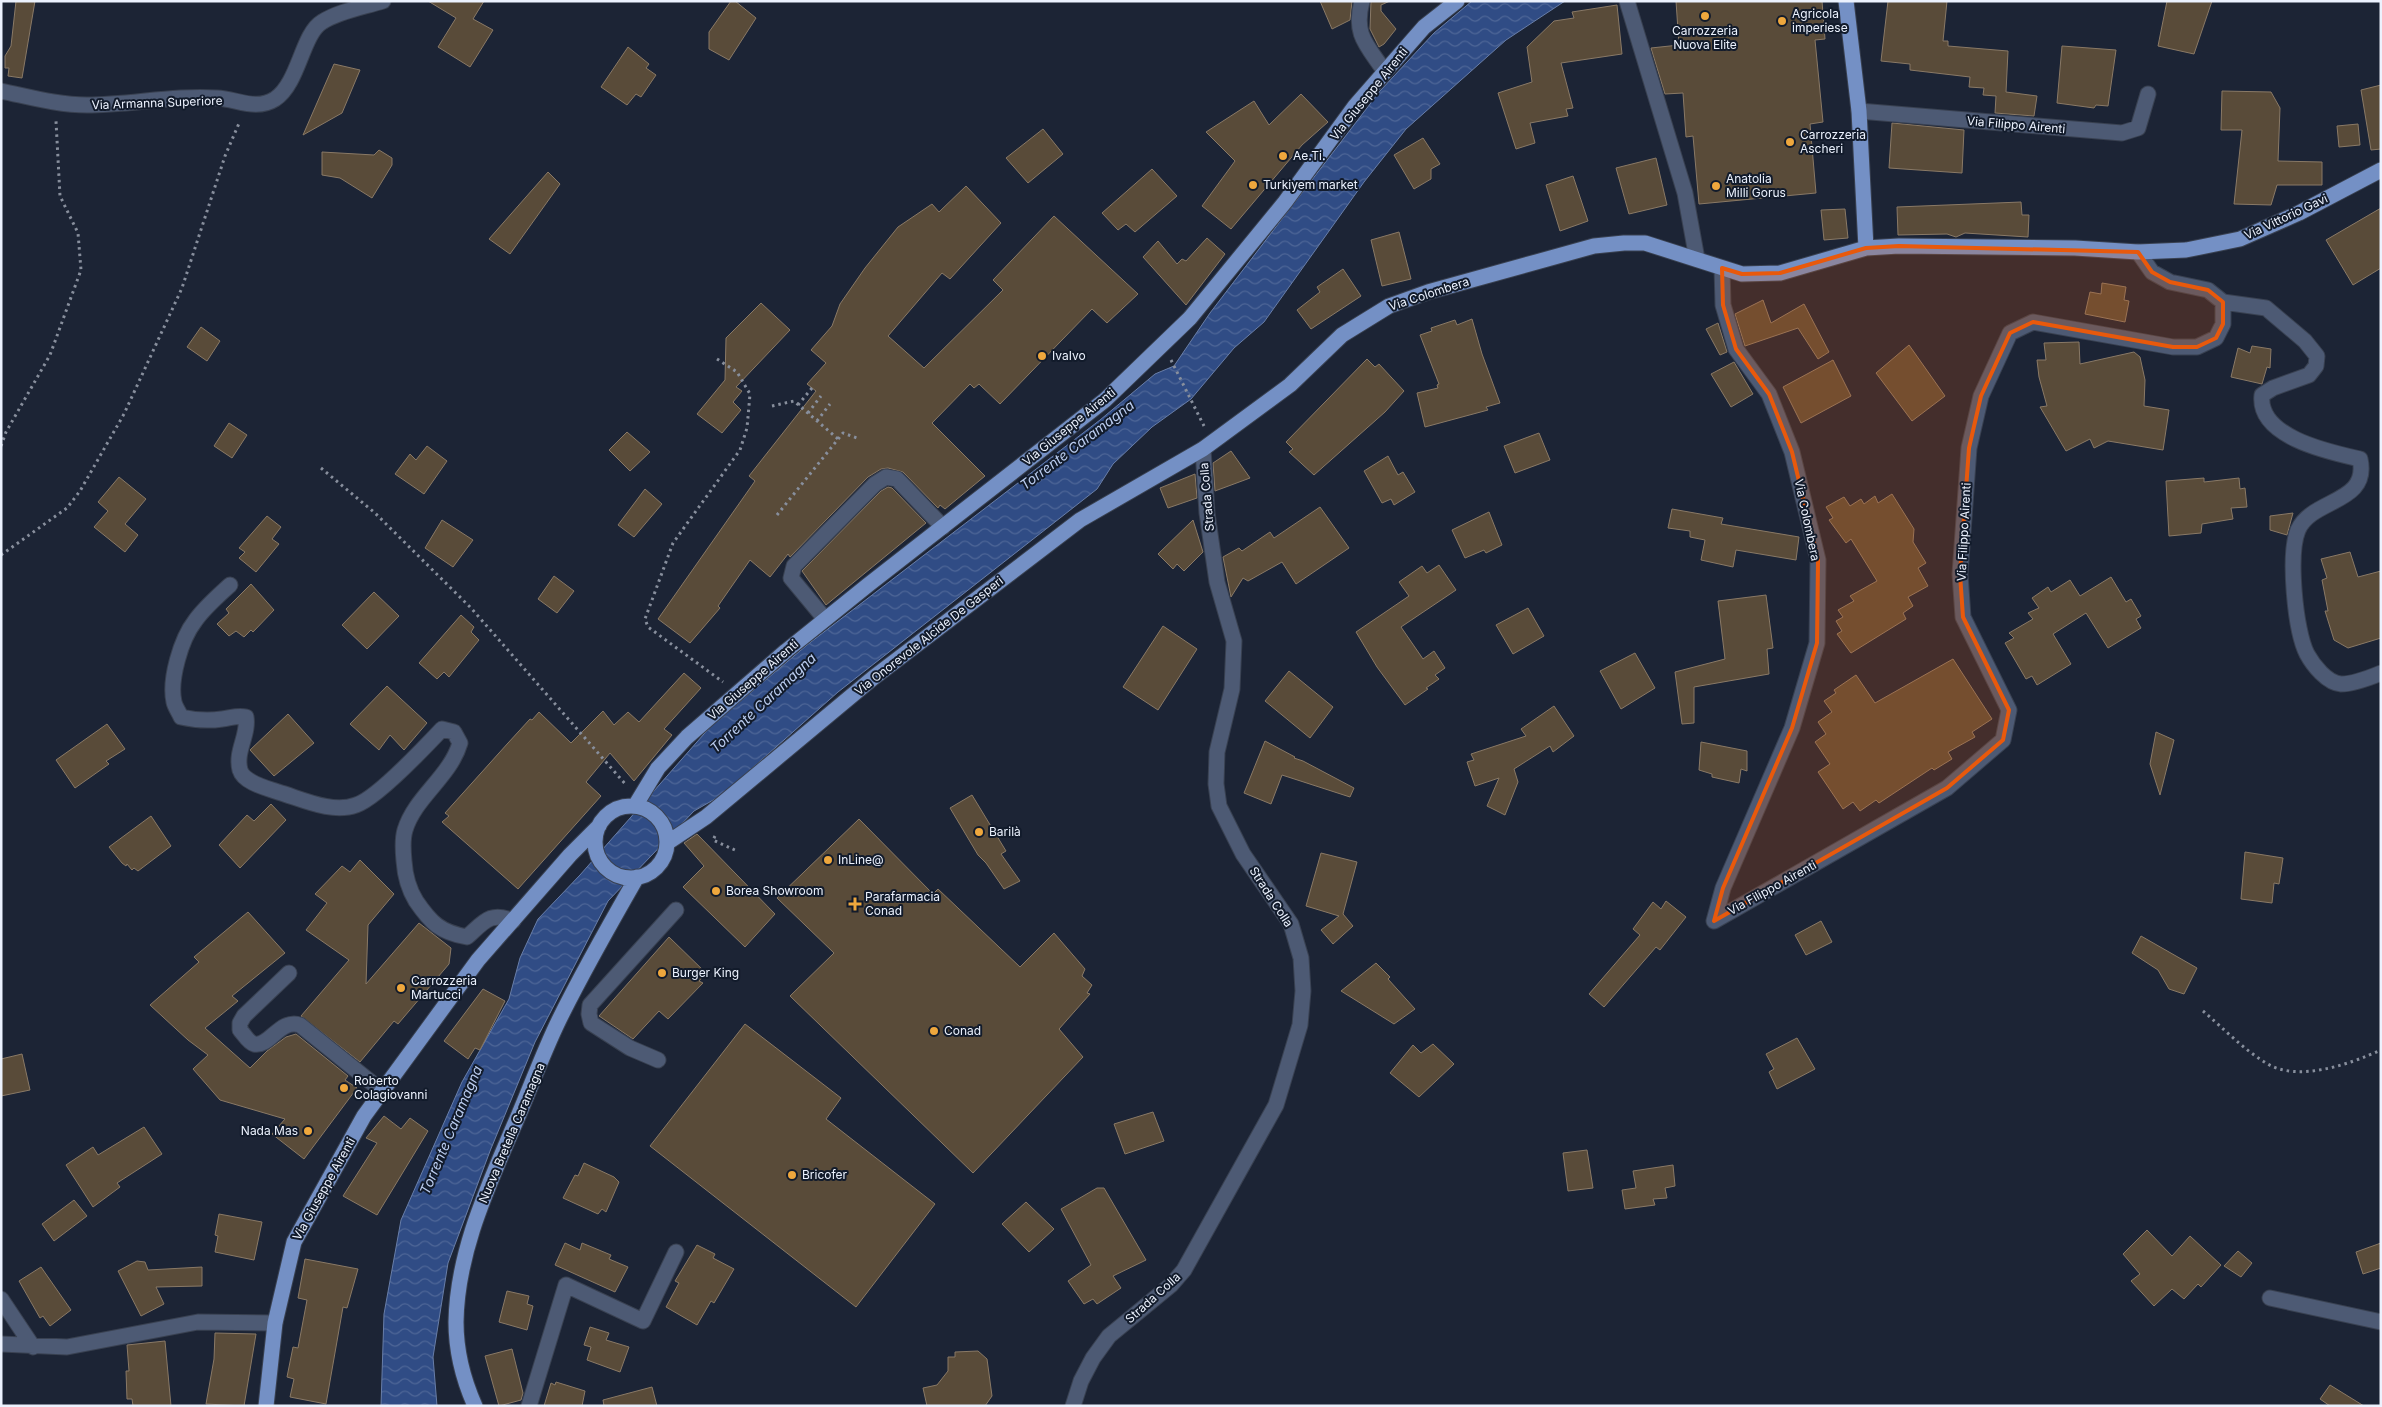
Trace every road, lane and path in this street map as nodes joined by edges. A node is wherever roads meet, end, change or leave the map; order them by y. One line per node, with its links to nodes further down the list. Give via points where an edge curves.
1 (384, 1): 10 (street, Via Armanna Superiore, via 321,22 310,36 292,78 277,98 256,105)
2 (1362, 1): 6 (street, via 1359,32)
3 (1457, 1): 6 (main road, Via Giuseppe Airenti, via 1424,27)
4 (1627, 1): 15 (street, via 1684,193)
5 (1846, 1): 11 (main road)
6 (1385, 72): 18 (main road, Via Giuseppe Airenti, via 1190,318)
7 (1, 91): 9 (street, Via Armanna Superiore)
8 (2148, 94): 11 (street, Via Filippo Airenti, via 2138,128 2122,133)
9 (56, 102): 10 (street, Via Armanna Superiore, via 102,105 217,98); 30 (path, via 60,196 78,233 81,270 50,355)
10 (245, 104): 35 (path, via 182,288 124,414 80,492 67,508)
11 (1859, 111): 13 (main road)
12 (2381, 170): 14 (main road, Via Vittorio Gavi, via 2240,239 2186,250)
13 (1866, 248): 14 (main road, via 2066,248); 16 (main road, Via Colombera, via 1780,273 1742,274)
14 (2138, 252): 17 (street, via 2152,272 2170,282 2208,290)
15 (1698, 259): 16 (main road, Via Colombera); 31 (main road, Via Colombera, via 1645,244 1594,246 1428,292 1390,306 1342,335 1290,385)
16 (1722, 268): 50 (street, Via Colombera, via 1722,305 1736,349 1769,394 1792,452 1818,560 1817,643 1792,728 1723,888)
17 (2223, 302): 38 (street, via 2266,308 2306,341 2317,356 2316,366 2309,375 2272,388 2262,395 2260,404 2276,426 2316,449 2360,459 2362,469 2358,484 2343,498 2310,514 2298,530 2293,559 2298,618 2307,654 2329,679 2340,684 2366,680); 50 (street, Via Filippo Airenti, via 2223,324 2216,338 2197,347 2173,347 2033,322 2010,332 1981,396 1969,448 1960,574 1963,617 2009,710 2003,740 1947,788)
18 (1163, 344): 27 (path); 34 (main road, Via Giuseppe Airenti, via 1105,400)
19 (717, 359): 39 (path, via 738,372 750,394 747,428 740,450 673,543 645,619 648,627)
20 (812, 388): 23 (path)
21 (821, 396): 25 (path)
22 (830, 404): 26 (path)
23 (798, 405): 24 (path, via 794,401); 25 (path)
24 (772, 406)
25 (808, 414): 26 (path)
26 (817, 421): 29 (path)
27 (1204, 427)
28 (858, 438): 29 (path, via 843,433)
29 (838, 439): 33 (path)
30 (1, 446)
31 (1204, 449): 43 (main road, Via Onorevole Alcide De Gasperi, via 1080,520 873,678 706,817); 66 (street, Strada Colla, via 1207,513 1217,582 1234,641 1232,688 1217,752 1219,806 1243,854 1290,924 1301,958 1300,1025 1276,1105 1184,1270 1171,1285 1109,1336 1081,1381)
32 (321, 468): 40 (path, via 375,513 471,608)
33 (777, 515)
34 (943, 526): 37 (main road, Via Giuseppe Airenti); 37 (street, via 897,479 886,477 874,484 794,566 791,578)
35 (1, 556)
36 (230, 585): 49 (street, via 194,621 185,639 177,661 174,687 174,702 180,716 192,720 239,715 246,718 239,760 240,771 245,778 263,787 328,806 357,805 379,790 442,729 454,732 460,743 456,756 413,812 405,831 405,870 409,890 430,921 452,934 467,937 490,917 499,915)
37 (825, 620): 39 (main road, Via Giuseppe Airenti)
38 (2381, 673)
39 (738, 693): 40 (main road, Via Giuseppe Airenti, via 668,757)
40 (637, 802): 41 (main road, via 614,810); 43 (main road, via 655,814 666,832)
41 (598, 826): 45 (main road, Via Giuseppe Airenti); 46 (main road)
42 (713, 837): 44 (path)
43 (667, 843): 47 (main road, via 665,855 658,865)
44 (738, 851)
45 (570, 855): 46 (main road); 49 (main road, Via Giuseppe Airenti)
46 (598, 855): 47 (main road, via 606,868 615,874)
47 (638, 878): 64 (main road, Nuova Bretella Caramagna, via 559,1021 485,1194 468,1244 458,1300 457,1342 465,1383)
48 (676, 910): 54 (street, via 590,1005 588,1014 590,1023 630,1048)
49 (512, 921): 55 (main road, Via Giuseppe Airenti, via 478,960)
50 (1714, 921)
51 (289, 972): 55 (street, via 244,1016 240,1030 250,1041 262,1044 288,1024 300,1025)
52 (2203, 1011): 53 (path, via 2267,1064 2295,1073 2351,1063)
53 (2381, 1050)
54 (658, 1060)
55 (382, 1091): 60 (main road, Via Giuseppe Airenti, via 364,1116 294,1242)
56 (676, 1252): 65 (street, via 643,1322 566,1285)
57 (2270, 1298): 59 (street)
58 (1, 1299): 62 (street)
59 (2381, 1322)
60 (275, 1324): 62 (street, via 198,1322 67,1347); 63 (main road, Via Giuseppe Airenti)
61 (1, 1344): 62 (street)
62 (33, 1347)
63 (266, 1406)
64 (475, 1406)
65 (529, 1406)
66 (1073, 1406)

